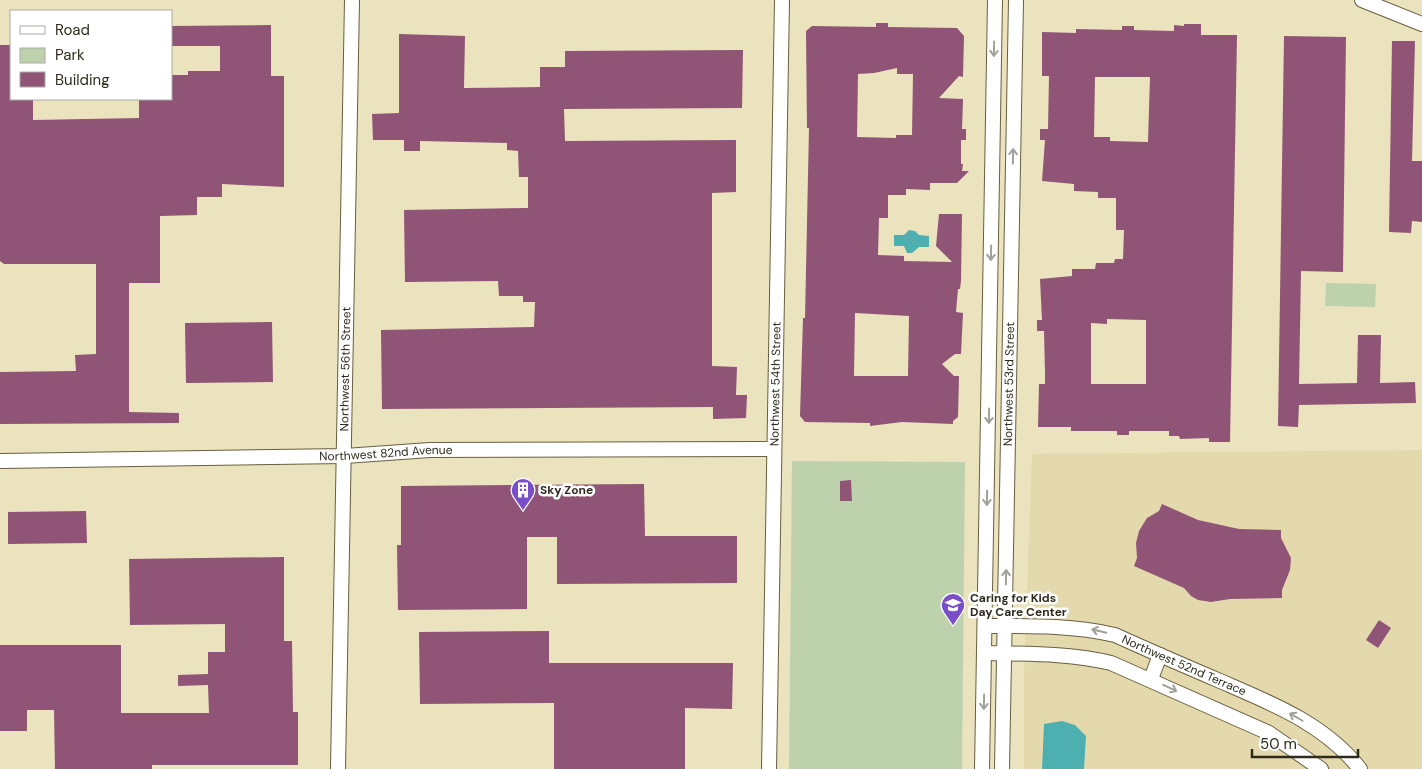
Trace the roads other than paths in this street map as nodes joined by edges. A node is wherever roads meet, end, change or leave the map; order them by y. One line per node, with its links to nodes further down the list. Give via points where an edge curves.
1 (352, 0): 10 (street, Northwest 56th Street)
2 (782, 0): 9 (street, Northwest 54th Street)
3 (995, 0): 8 (street, Northwest 53rd Street, one-way to 8)
4 (1016, 0): 7 (street, Northwest 53rd Street, one-way to 4)
5 (1362, 0): 6 (street)
6 (1422, 24)
7 (1013, 204): 8 (street); 13 (street, Northwest 53rd Street, one-way to 7)
8 (992, 205): 12 (street, Northwest 53rd Street, one-way to 12)
9 (773, 449): 10 (street, Northwest 82nd Avenue, via 430,450); 19 (street, Northwest 54th Street)
10 (345, 456): 11 (street, Northwest 82nd Avenue); 18 (street, Northwest 56th Street, via 341,514)
11 (0, 460)
12 (985, 626): 13 (street, Northwest 52nd Terrace); 14 (street, Northwest 53rd Street)
13 (1005, 626): 15 (street, Northwest 53rd Street); 16 (street, Northwest 52nd Terrace, one-way to 13, via 1115,635 1089,629)
14 (984, 653): 15 (street); 20 (street, Northwest 53rd Street, one-way to 20)
15 (1005, 654): 17 (street, via 1088,658 1112,663); 21 (street, Northwest 53rd Street)
16 (1160, 655): 17 (street); 23 (street, Northwest 52nd Terrace, one-way to 16, via 1349,754 1325,734 1280,708)
17 (1151, 680): 22 (street, one-way to 22, via 1270,733)
18 (338, 769)
19 (769, 769)
20 (982, 769)
21 (1002, 769)
22 (1321, 769)
23 (1360, 769)

